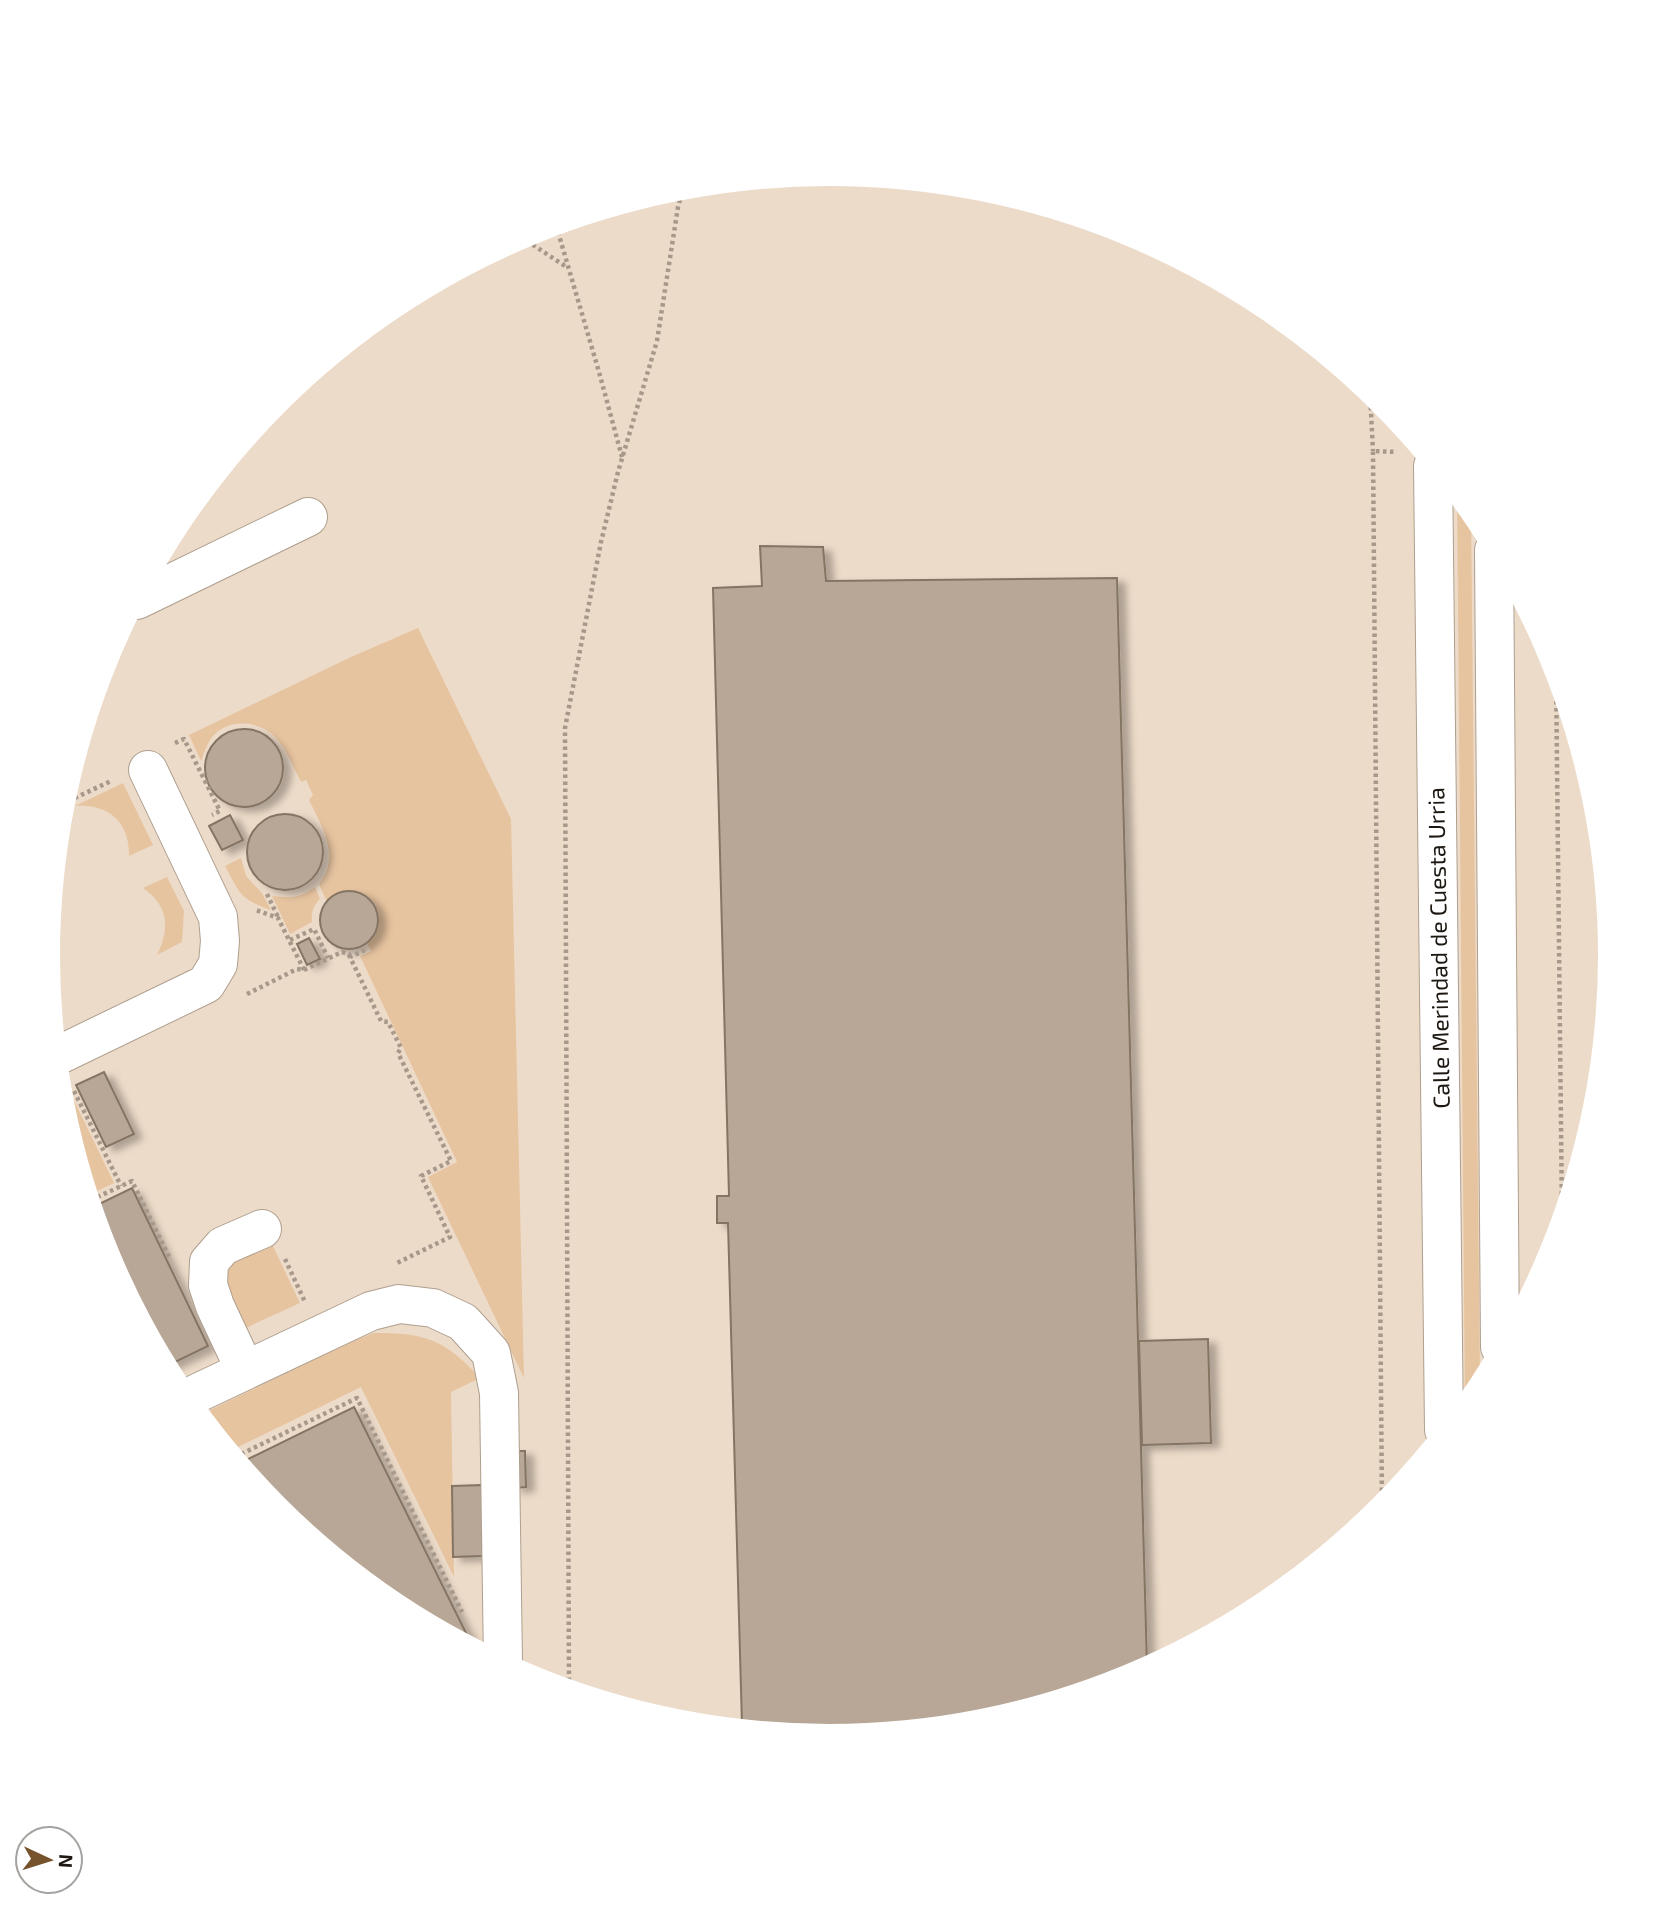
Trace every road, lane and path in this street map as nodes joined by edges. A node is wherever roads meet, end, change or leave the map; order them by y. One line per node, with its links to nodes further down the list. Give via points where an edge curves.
1 (680, 200): 7 (path, via 657,341)
2 (558, 235): 4 (path)
3 (533, 245): 4 (path)
4 (568, 268): 7 (path)
5 (1371, 410): 6 (path)
6 (1373, 451): 8 (path); 36 (path)
7 (622, 458): 39 (path, via 565,728)
8 (1416, 458)
9 (1421, 464): 34 (street, Calle Merindad de Cuesta Urria)
10 (308, 517): 12 (street)
11 (1494, 570): 31 (street)
12 (150, 594)
13 (1556, 705): 26 (path)
14 (135, 773): 15 (path); 23 (street, via 218,917 218,964 206,984)
15 (75, 798)
16 (267, 894): 17 (path)
17 (278, 918)
18 (290, 940): 21 (path, via 314,929)
19 (365, 950): 20 (path)
20 (350, 957): 21 (path, via 342,952); 30 (path, via 381,1021 388,1022 401,1048 398,1053 451,1161 421,1176 450,1237)
21 (328, 958): 22 (path)
22 (304, 970)
23 (66, 1052)
24 (74, 1091): 25 (path)
25 (121, 1186): 27 (path); 29 (path, via 132,1181)
26 (1562, 1186)
27 (98, 1196)
28 (262, 1230): 32 (street, via 223,1246 209,1262 208,1285)
29 (173, 1266)
30 (389, 1266)
31 (1500, 1328)
32 (245, 1370): 33 (street); 38 (street, via 371,1311 399,1304 433,1308 463,1322 491,1353 499,1394)
33 (197, 1393)
34 (1444, 1416)
35 (243, 1453): 37 (path, via 358,1398)
36 (1382, 1488)
37 (464, 1615)
38 (503, 1651)
39 (569, 1678)

